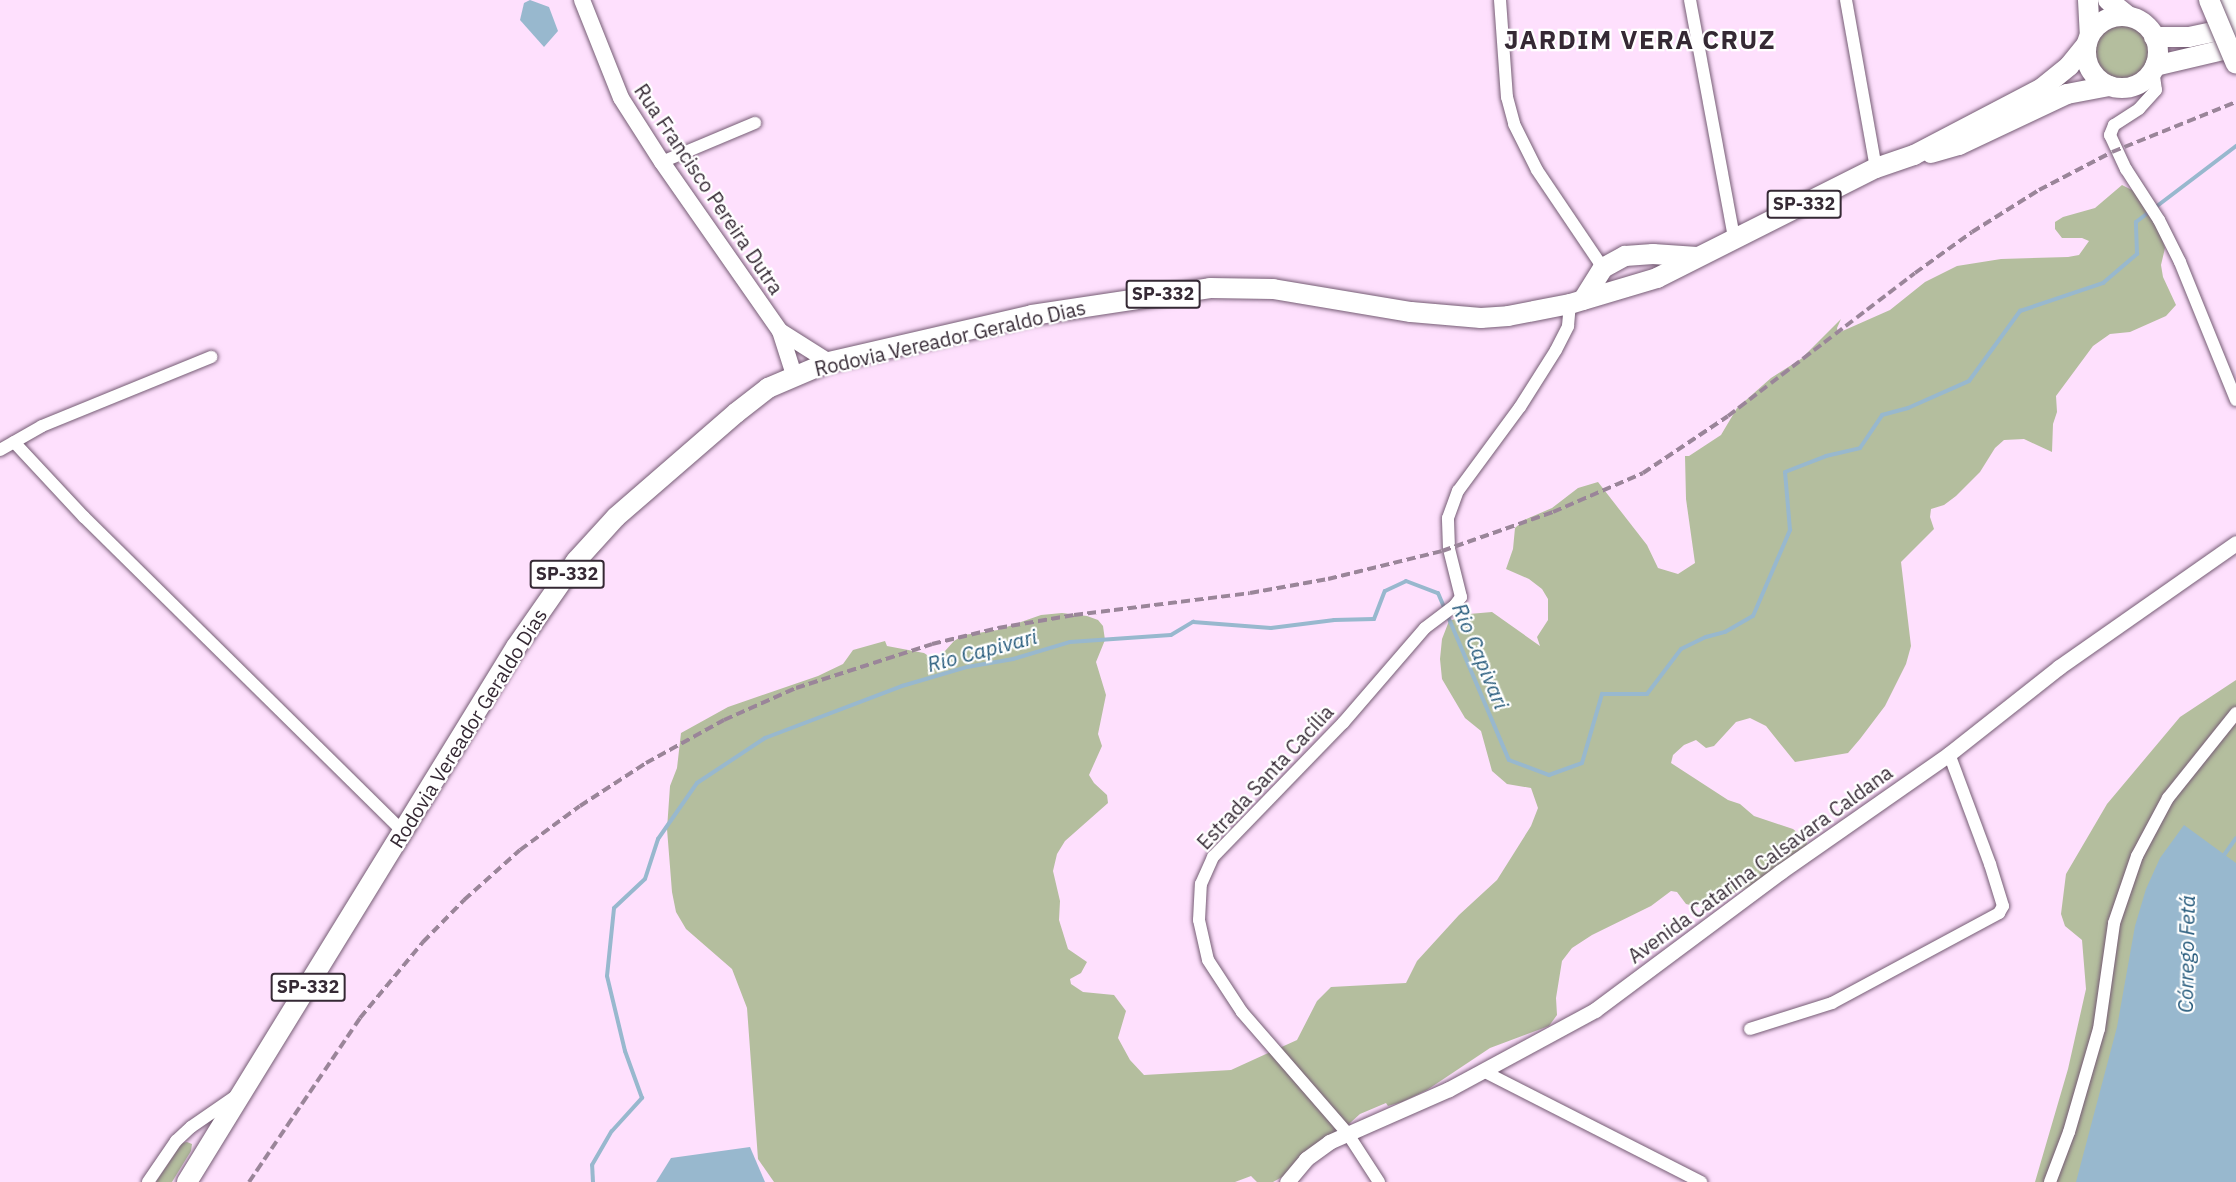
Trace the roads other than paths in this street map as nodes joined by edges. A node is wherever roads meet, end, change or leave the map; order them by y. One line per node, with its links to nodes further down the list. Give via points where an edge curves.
1 (582, 0): 20 (main road, Rua Francisco Pereira Dutra, via 621,98)
2 (1500, 0): 25 (street, via 1507,97 1514,124 1537,170)
3 (1690, 0): 22 (street)
4 (1846, 0): 21 (street)
5 (2088, 0): 13 (main road)
6 (2108, 0): 9 (main road)
7 (2209, 0): 15 (main road, bridge)
8 (2229, 0): 10 (main road)
9 (2128, 16): 12 (main road, via 2139,20); 13 (main road, SP-332, via 2106,20)
10 (2236, 16)
11 (2236, 27): 12 (main road, via 2189,36)
12 (2154, 37): 16 (main road)
13 (2088, 40): 17 (main road, via 2086,57 2090,69); 19 (main road, Rodovia Vereador Geraldo Dias / SP-332, via 2069,66 2042,88)
14 (2236, 47): 16 (main road, SP-332)
15 (2236, 64)
16 (2154, 68): 17 (main road, SP-332, via 2134,86); 33 (street, via 2156,90 2150,100 2110,130 2112,142 2159,220)
17 (2109, 86): 19 (main road, Rodovia Vereador Geraldo Dias / SP-332, via 2067,94 1956,147)
18 (755, 123): 20 (street)
19 (1914, 155): 21 (main road, Rodovia Vereador Geraldo Dias / SP-332)
20 (662, 162): 29 (main road, Rua Francisco Pereira Dutra)
21 (1876, 168): 22 (main road, Rodovia Vereador Geraldo Dias / SP-332)
22 (1734, 237): 24 (main road, Rodovia Vereador Geraldo Dias / SP-332)
23 (1653, 254): 24 (main road); 25 (main road, via 1625,256); 26 (main road)
24 (1697, 258): 26 (main road, Rodovia Vereador Geraldo Dias / SP-332)
25 (1604, 268): 27 (main road); 28 (main road)
26 (1657, 278): 27 (main road, Rodovia Vereador Geraldo Dias / SP-332)
27 (1620, 290): 28 (main road, Rodovia Vereador Geraldo Dias / SP-332)
28 (1577, 302): 31 (main road, Rodovia Vereador Geraldo Dias / SP-332, via 1481,318 1411,312 1273,289 1210,288 1032,315); 43 (street, Estrada Santa Cacília, via 1556,350 1515,415 1458,491 1448,518 1449,549 1461,592 1455,605 1425,628 1343,723 1214,857 1201,884 1199,920 1208,960 1242,1012)
29 (780, 331): 31 (main road, Rua Francisco Pereira Dutra); 32 (main road, Rua Francisco Pereira Dutra)
30 (211, 357): 34 (street, via 42,426)
31 (829, 362): 32 (main road, Rodovia Vereador Geraldo Dias / SP-332)
32 (794, 375): 39 (main road, Rodovia Vereador Geraldo Dias / SP-332, via 768,388 736,412 588,545 516,646)
33 (2236, 400)
34 (14, 442): 35 (street); 39 (street)
35 (0, 450)
36 (2236, 543): 38 (street, Avenida Catarina Calsavara Caldana, via 2059,667)
37 (2236, 713): 49 (street, via 2169,798 2137,856 2114,923 2099,1029)
38 (1949, 754): 40 (street, via 1990,864 2003,906 1999,913 1832,1004); 41 (street, Avenida Catarina Calsavara Caldana, via 1780,872 1595,1010)
39 (403, 832): 42 (main road, Rodovia Vereador Geraldo Dias / SP-332)
40 (1750, 1029)
41 (1483, 1071): 43 (street, Avenida Catarina Calsavara Caldana); 48 (street)
42 (244, 1090): 44 (street, via 176,1141); 45 (main road, Rodovia Vereador Geraldo Dias / SP-332)
43 (1348, 1134): 46 (street, Avenida Catarina Calsavara Caldana, via 1306,1159); 47 (street, Estrada Santa Cacília)
44 (148, 1182)
45 (187, 1182)
46 (1287, 1182)
47 (1379, 1182)
48 (1701, 1182)
49 (2050, 1182)

